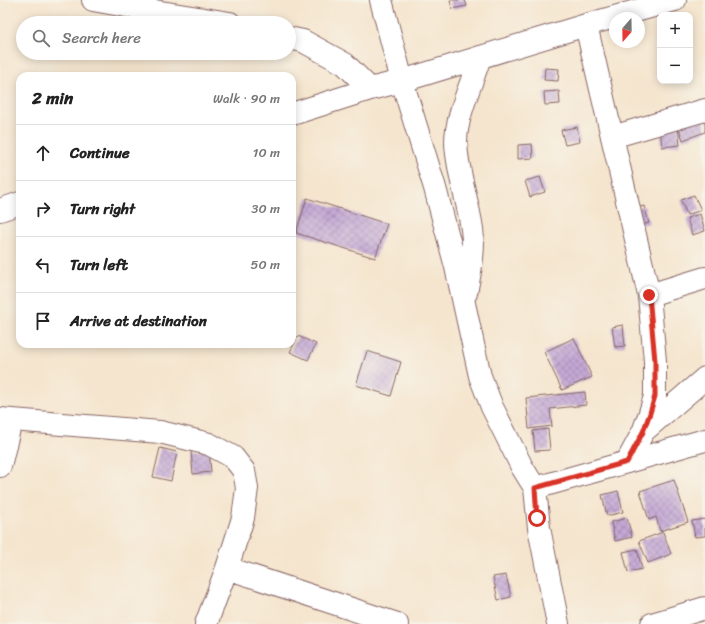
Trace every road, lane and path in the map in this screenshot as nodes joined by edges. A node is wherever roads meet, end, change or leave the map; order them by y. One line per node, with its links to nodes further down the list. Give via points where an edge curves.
1 (93, 0): 4 (street)
2 (381, 0): 8 (street)
3 (675, 0): 5 (street)
4 (186, 16)
5 (586, 25): 7 (street); 12 (street)
6 (296, 40): 9 (street, via 344,64)
7 (480, 57): 8 (street); 17 (street, via 458,121 456,141 473,246)
8 (402, 81): 9 (street); 17 (street, via 435,188)
9 (370, 89): 11 (street)
10 (705, 110): 12 (street)
11 (296, 113)
12 (612, 137): 16 (street)
13 (16, 204): 14 (street)
14 (0, 210)
15 (705, 278): 16 (street)
16 (649, 295): 20 (street, via 655,361 655,396)
17 (464, 302): 24 (street, via 480,376 492,407)
18 (705, 378): 20 (street)
19 (6, 420): 23 (street); 25 (street, via 160,432 209,444 233,457 244,471 247,488 243,518)
20 (643, 432): 22 (street)
21 (705, 440): 22 (street)
22 (627, 462): 24 (street)
23 (0, 466)
24 (535, 488): 29 (street, via 539,528)
25 (227, 568): 27 (street); 28 (street)
26 (705, 608): 30 (street)
27 (206, 624)
28 (397, 624)
29 (558, 624)
30 (652, 624)

